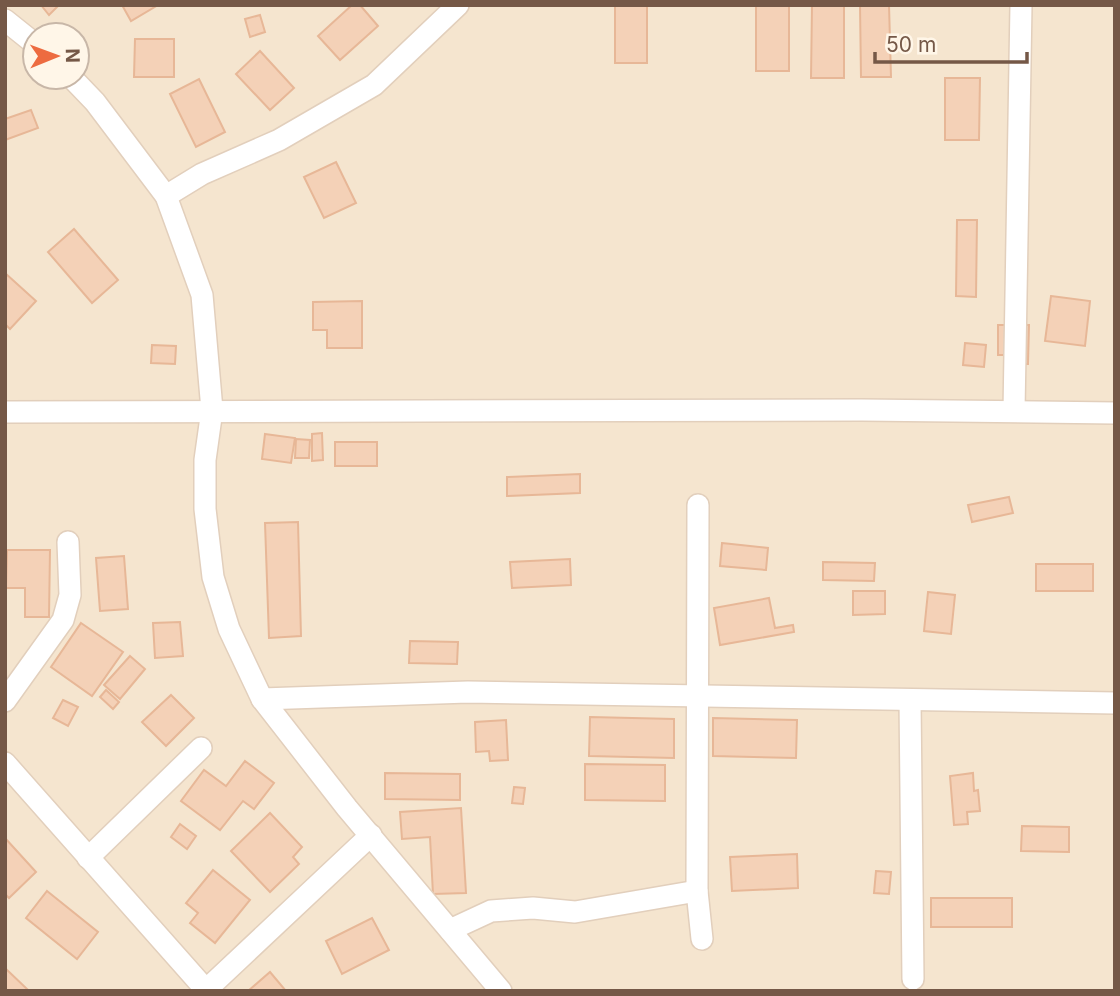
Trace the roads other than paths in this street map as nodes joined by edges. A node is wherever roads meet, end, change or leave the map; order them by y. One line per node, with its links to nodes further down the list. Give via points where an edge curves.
1 (458, 5): 6 (street, via 374,85 279,140 202,174)
2 (1021, 5): 8 (street)
3 (5, 20): 4 (street)
4 (21, 33)
5 (84, 91): 6 (street)
6 (166, 196): 7 (street, via 201,295)
7 (212, 410): 8 (street); 9 (street); 14 (street, via 205,509 213,577 229,629)
8 (1014, 411): 10 (street)
9 (5, 412)
10 (1115, 413)
11 (698, 505): 13 (street)
12 (68, 542): 16 (street, via 70,595 63,620)
13 (698, 696): 14 (street, via 468,692); 15 (street); 22 (street)
14 (262, 699): 20 (street)
15 (909, 700): 17 (street); 25 (street)
16 (5, 701)
17 (1115, 703)
18 (201, 748): 21 (street)
19 (5, 763): 21 (street)
20 (371, 835): 23 (street); 26 (street)
21 (88, 858): 26 (street)
22 (697, 891): 23 (street, via 575,912 491,911); 24 (street)
23 (450, 930): 27 (street)
24 (702, 939)
25 (913, 979)
26 (205, 990)
27 (501, 991)

